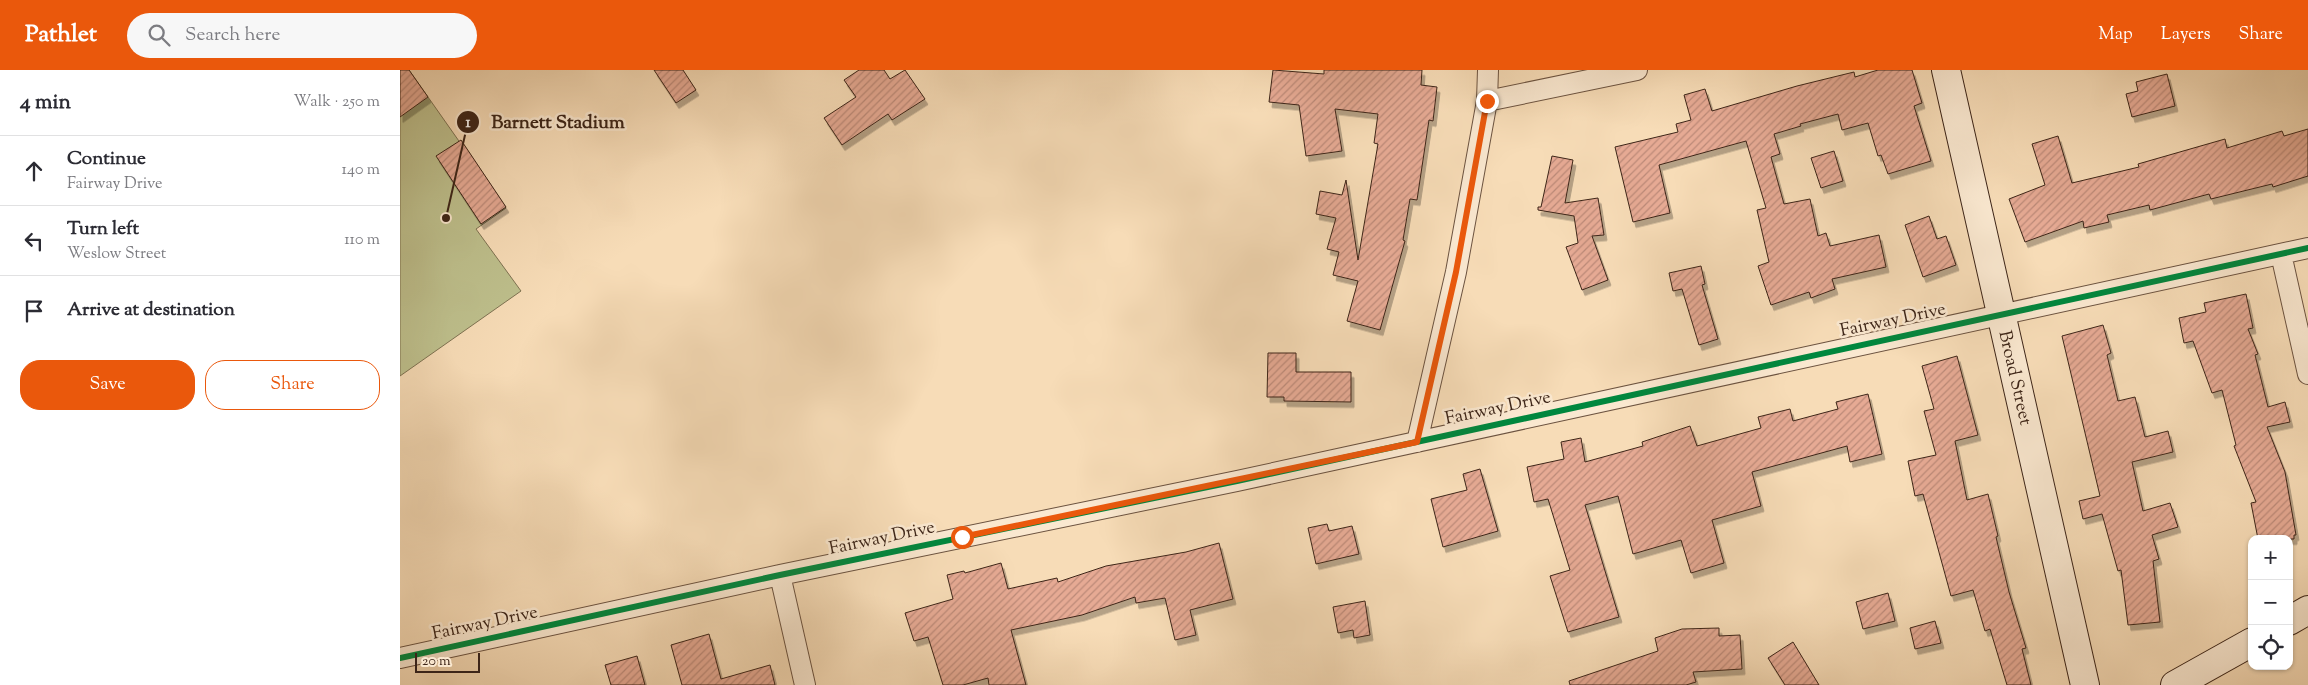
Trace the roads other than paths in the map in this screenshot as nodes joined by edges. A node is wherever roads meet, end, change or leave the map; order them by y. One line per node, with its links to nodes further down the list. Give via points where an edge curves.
1 (1488, 70): 4 (street)
2 (1637, 70): 4 (street)
3 (1946, 70): 7 (street, Broad Street)
4 (1487, 101): 9 (street, via 1456,272)
5 (2308, 248): 6 (street, Fairway Drive)
6 (2281, 254): 7 (street, Fairway Drive); 8 (street)
7 (2000, 313): 9 (street, Fairway Drive); 16 (street, Broad Street)
8 (2308, 374)
9 (1417, 442): 10 (street, Fairway Drive)
10 (780, 575): 14 (street, Fairway Drive); 15 (street)
11 (2308, 610): 12 (street)
12 (2293, 619)
13 (2248, 644): 17 (street)
14 (400, 658)
15 (805, 685)
16 (2085, 685)
17 (2175, 685)

